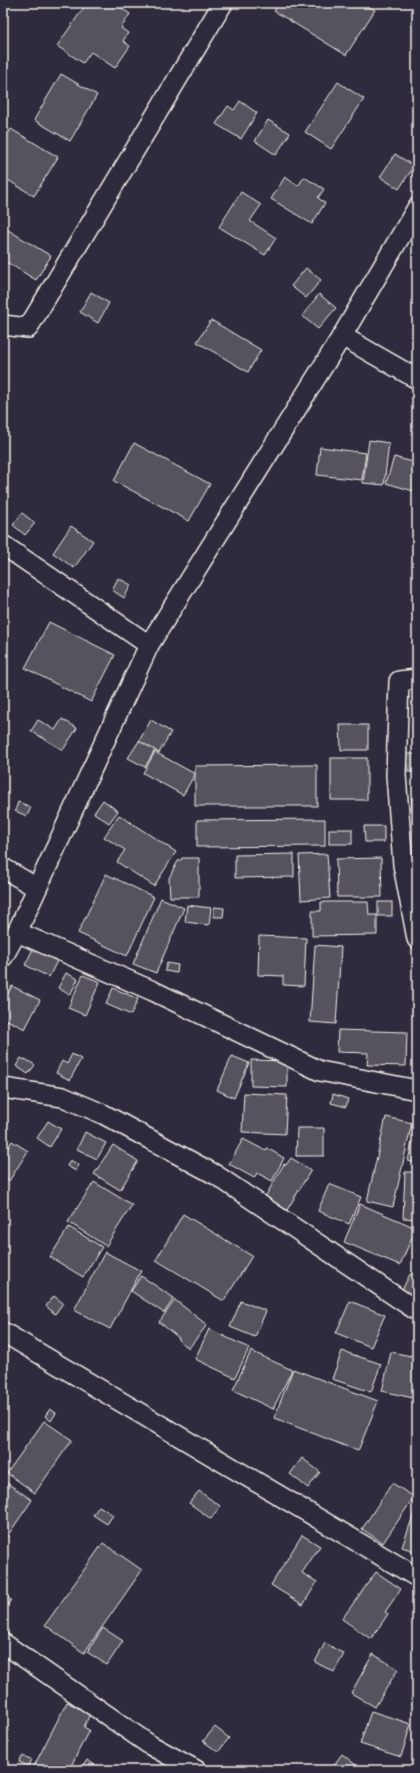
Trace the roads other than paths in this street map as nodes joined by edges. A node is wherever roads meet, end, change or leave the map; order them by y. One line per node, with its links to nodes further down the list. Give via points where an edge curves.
1 (223, 3): 3 (street, via 28,328)
2 (417, 208): 4 (street)
3 (3, 325)
4 (342, 336): 5 (street); 7 (street)
5 (417, 380)
6 (3, 545): 7 (street)
7 (149, 645): 10 (street)
8 (417, 679): 12 (street, via 399,681 396,775 403,865)
9 (3, 868): 10 (street)
10 (37, 888): 11 (street)
11 (17, 932): 13 (street); 15 (street, via 153,991 320,1071)
12 (417, 939)
13 (3, 957)
14 (3, 1088): 16 (street, via 63,1097 103,1114 216,1175)
15 (417, 1090)
16 (417, 1311)
17 (3, 1332): 18 (street)
18 (417, 1577)
19 (3, 1643): 20 (street, via 150,1745)
20 (196, 1770)

